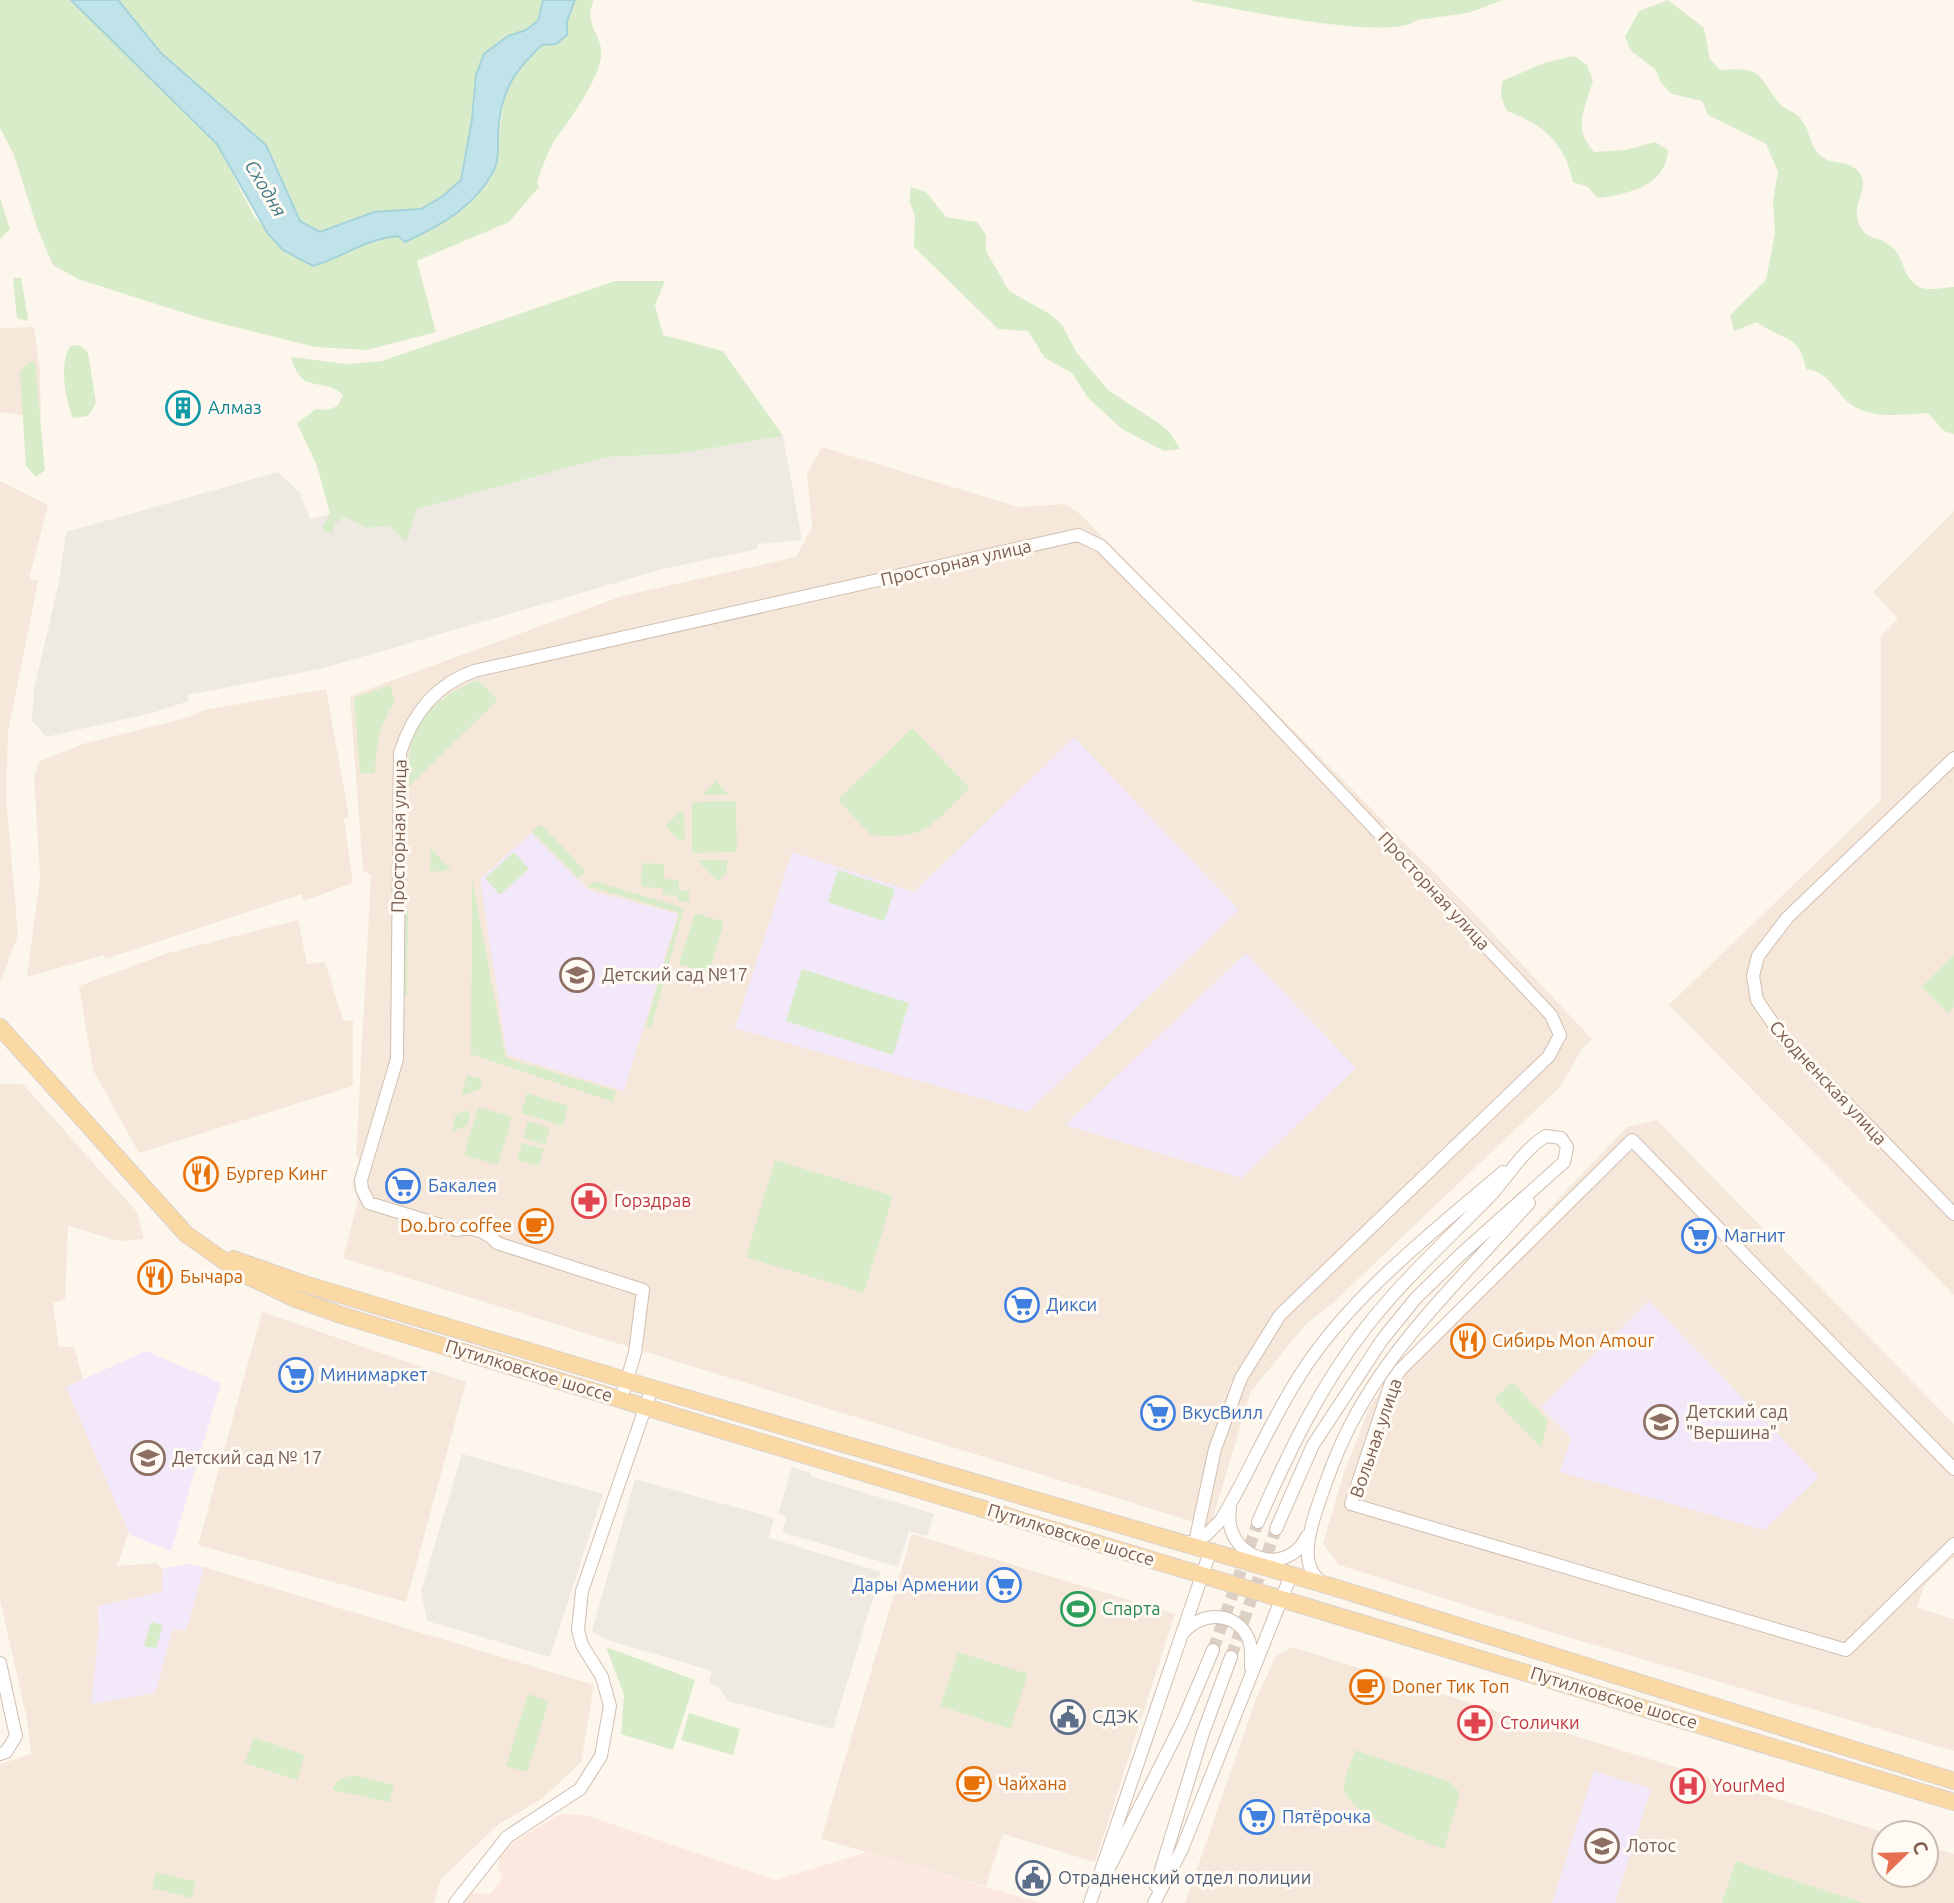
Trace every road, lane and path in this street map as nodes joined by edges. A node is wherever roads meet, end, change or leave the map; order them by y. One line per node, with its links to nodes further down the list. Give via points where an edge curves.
1 (1954, 758): 5 (street, Сходненская улица, via 1787,919 1758,956 1753,976 1757,1000 1783,1038)
2 (0, 1027): 6 (main road, Путилковское шоссе)
3 (1530, 1149): 4 (street, via 1546,1136 1561,1138 1568,1152); 12 (street, via 1396,1265 1354,1308 1301,1373); 13 (street, via 1366,1327 1294,1438)
4 (1560, 1166): 14 (street, via 1416,1298 1382,1340 1313,1446); 15 (street, via 1399,1350 1365,1398 1344,1437)
5 (1954, 1214)
6 (199, 1245): 7 (main road, Путилковское шоссе, via 301,1283); 9 (main road, Путилковское шоссе, via 241,1273 296,1299)
7 (627, 1380): 8 (main road, Путилковское шоссе); 9 (street, Просторная улица); 16 (street, Просторная улица, via 642,1290 498,1243 488,1233 466,1227 457,1230 374,1205 362,1189 397,1059 400,753 414,718 438,691 474,671 1078,535 1101,546 1246,692 1551,1015 1560,1035 1549,1056 1280,1315 1241,1378 1215,1449)
8 (652, 1388): 10 (street); 16 (main road, Путилковское шоссе)
9 (621, 1399): 10 (main road, Путилковское шоссе)
10 (646, 1407): 19 (main road, Путилковское шоссе); 31 (street, via 582,1591 578,1615 582,1645 609,1697 601,1756 580,1788 506,1837)
11 (1954, 1469): 17 (street, Вольная улица, via 1632,1140 1400,1370 1391,1383 1352,1504 1846,1650)
12 (1231, 1502): 15 (street, via 1230,1529 1237,1545 1251,1556 1285,1558 1299,1548); 16 (street, via 1214,1528)
13 (1258, 1522)
14 (1276, 1529)
15 (1309, 1532): 21 (street, via 1309,1565)
16 (1191, 1544): 18 (main road, Путилковское шоссе)
17 (1954, 1544)
18 (1210, 1552): 19 (street); 20 (main road, Путилковское шоссе)
19 (1203, 1574): 22 (main road, Путилковское шоссе); 23 (street)
20 (1291, 1575): 21 (main road, Путилковское шоссе); 22 (street)
21 (1327, 1586): 29 (main road, Путилковское шоссе)
22 (1284, 1598): 27 (street); 30 (main road, Путилковское шоссе)
23 (1182, 1635): 27 (street, via 1200,1619 1211,1616 1233,1622 1248,1639); 32 (street)
24 (1213, 1650): 32 (street, via 1182,1723)
25 (1231, 1657): 33 (street, via 1203,1733)
26 (0, 1662): 28 (street, via 16,1736)
27 (1251, 1675): 33 (street, via 1182,1849)
28 (0, 1754)
29 (1954, 1781)
30 (1954, 1802)
31 (455, 1903)
32 (1091, 1903)
33 (1153, 1903)

